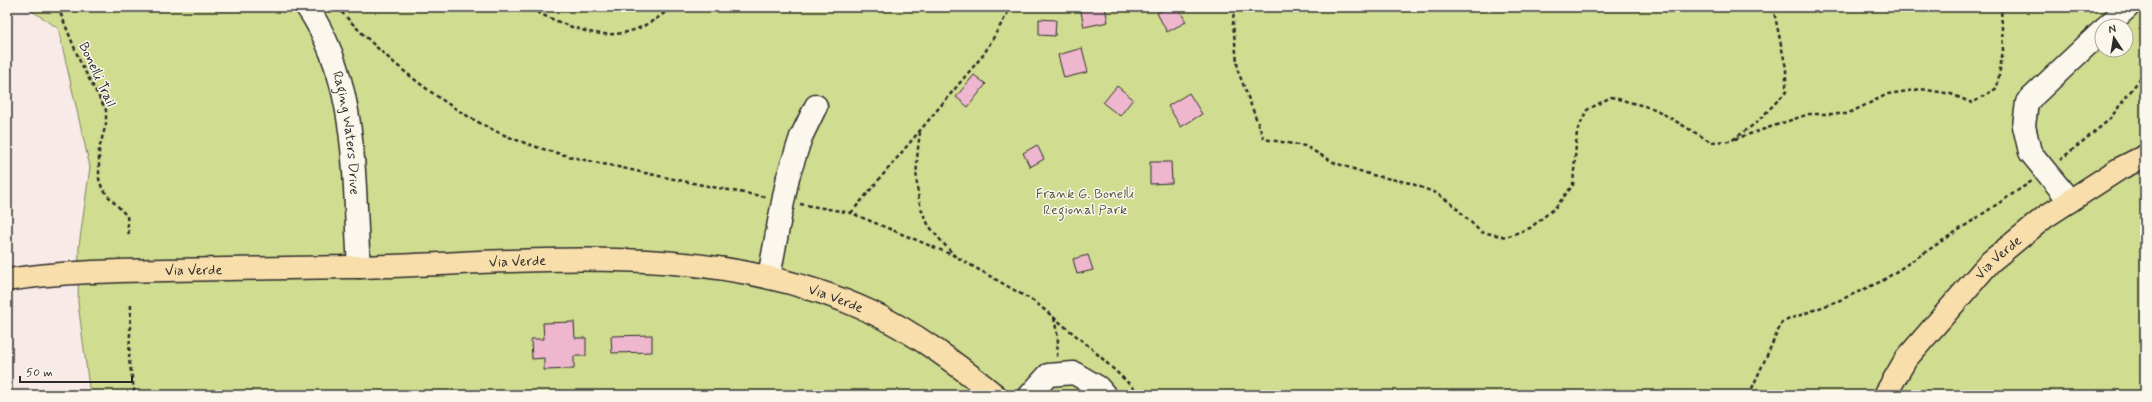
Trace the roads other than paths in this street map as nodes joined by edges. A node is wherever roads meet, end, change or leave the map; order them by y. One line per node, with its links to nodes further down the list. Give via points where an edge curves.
1 (307, 7): 8 (street, Raging Waters Drive, via 328,48 339,77 348,114 353,143)
2 (2128, 7): 3 (street)
3 (2116, 18)
4 (2094, 39): 7 (street, via 2027,102 2024,126 2030,152)
5 (816, 106): 9 (street, bridge, via 801,137 788,177)
6 (2145, 156): 7 (main road, Via Verde, via 2119,169)
7 (2070, 201): 14 (main road, Via Verde, via 2045,217 1990,262 1906,359)
8 (359, 267): 9 (main road, Via Verde, via 591,259 708,266); 10 (main road, Via Verde, via 142,271)
9 (769, 277): 11 (main road, Via Verde, via 819,292 872,313 928,344)
10 (7, 280)
11 (995, 395)
12 (1030, 395): 13 (street, via 1048,375 1074,373 1098,387)
13 (1105, 395)
14 (1885, 395)

